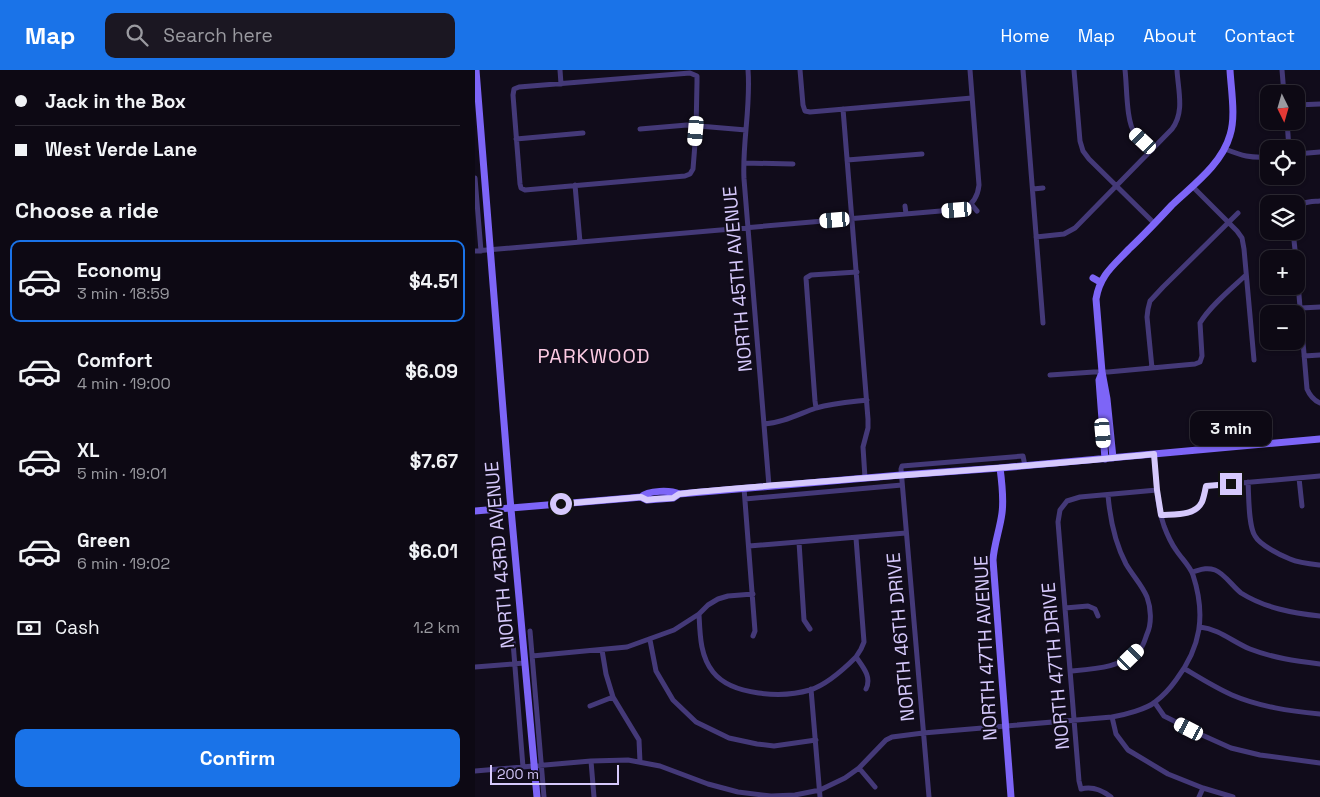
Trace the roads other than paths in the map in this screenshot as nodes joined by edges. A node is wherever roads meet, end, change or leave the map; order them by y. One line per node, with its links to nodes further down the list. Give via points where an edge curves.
1 (476, 70): 23 (main road, NORTH 43RD AVENUE)
2 (560, 70): 12 (street)
3 (748, 70): 20 (street, NORTH 45TH AVENUE)
4 (800, 70): 17 (street, via 805,111)
5 (970, 70): 14 (street)
6 (1023, 70): 38 (street)
7 (1074, 70): 36 (street, via 1083,151)
8 (1125, 70): 25 (street, via 1131,127)
9 (1177, 70): 25 (street, via 1179,118)
10 (1229, 70): 24 (main road, via 1233,106 1231,134)
11 (1282, 70): 13 (street)
12 (561, 84): 18 (street, via 690,73 697,76); 22 (street, via 514,90)
13 (1283, 85)
14 (972, 98): 17 (street); 42 (street, via 979,185)
15 (1320, 104): 16 (street)
16 (1305, 105)
17 (843, 109): 30 (street)
18 (696, 125): 19 (street); 20 (street); 34 (street, via 691,174)
19 (640, 128)
20 (746, 130): 31 (street, NORTH 45TH AVENUE)
21 (583, 133): 22 (street)
22 (516, 139): 34 (street, via 521,188)
23 (479, 148): 59 (main road, NORTH 43RD AVENUE)
24 (1225, 149): 29 (street, via 1244,157); 35 (main road)
25 (1152, 150): 36 (street)
26 (1320, 152): 27 (street)
27 (1305, 153)
28 (922, 154): 30 (street)
29 (1260, 158)
30 (847, 160): 47 (street)
31 (744, 163): 32 (street); 51 (street, NORTH 45TH AVENUE)
32 (793, 164)
33 (475, 178): 39 (street)
34 (575, 185): 57 (street)
35 (1192, 186): 48 (street); 49 (main road)
36 (1117, 187): 49 (street); 54 (street, via 1071,232)
37 (1043, 188): 38 (street)
38 (1033, 189): 54 (street)
39 (476, 200): 60 (street)
40 (1320, 201): 41 (street)
41 (1305, 202)
42 (971, 204): 44 (street); 46 (street, via 961,209)
43 (905, 206): 46 (street)
44 (977, 211)
45 (1238, 213): 48 (street)
46 (905, 214): 47 (street)
47 (852, 219): 51 (street); 61 (street)
48 (1228, 222): 62 (street, via 1242,238); 70 (street, via 1150,301 1147,317)
49 (1154, 223): 71 (main road, via 1097,280)
50 (693, 224): 53 (street)
51 (749, 227): 53 (street); 76 (street, NORTH 45TH AVENUE)
52 (634, 230): 55 (street)
53 (694, 232): 55 (street)
54 (1036, 237): 65 (street)
55 (634, 238): 57 (street)
56 (527, 239): 58 (street)
57 (580, 242): 58 (street)
58 (527, 247): 59 (street)
59 (491, 250): 60 (street); 94 (main road, NORTH 43RD AVENUE)
60 (478, 251)
61 (857, 272): 73 (street); 75 (street, via 806,278)
62 (1246, 275): 69 (street); 70 (street, via 1200,323 1200,362)
63 (1320, 306): 64 (street)
64 (1305, 308)
65 (1043, 323)
66 (1304, 350): 68 (street)
67 (1320, 355): 68 (street)
68 (1304, 356): 74 (street, via 1307,389)
69 (1254, 360)
70 (1153, 368): 71 (street)
71 (1102, 372): 72 (street); 79 (main road, via 1107,399)
72 (1050, 375)
73 (867, 400): 75 (street); 84 (street, via 863,447)
74 (1320, 403)
75 (816, 408): 76 (street)
76 (763, 424): 88 (street, NORTH 45TH AVENUE)
77 (1320, 439): 78 (main road)
78 (1154, 454): 79 (main road); 90 (street)
79 (1109, 458): 80 (main road)
80 (1025, 466): 81 (main road); 82 (street, via 1023,456 902,466)
81 (1000, 468): 82 (main road); 133 (main road, NORTH 47TH AVENUE, via 1003,512 993,560)
82 (901, 475): 84 (main road); 87 (street, NORTH 46TH DRIVE)
83 (1320, 476): 85 (street)
84 (865, 478): 88 (main road)
85 (1299, 478): 86 (street); 93 (street)
86 (1248, 482): 96 (street, via 1206,486 1203,501 1197,509); 101 (street, via 1254,535 1290,560)
87 (901, 485): 92 (street); 97 (street, NORTH 46TH DRIVE)
88 (769, 486): 89 (main road)
89 (744, 488): 92 (street); 94 (main road, via 679,494 673,498 647,500 641,497)
90 (1157, 490): 91 (street); 96 (street)
91 (1108, 495): 104 (street, NORTH 47TH DRIVE, via 1079,497 1067,501 1060,510 1058,522); 122 (street, via 1116,540 1126,564 1146,594 1149,629 1142,646 1131,657 1115,665)
92 (745, 499): 100 (street)
93 (1302, 506)
94 (511, 508): 95 (main road); 117 (main road, NORTH 43RD AVENUE)
95 (475, 511)
96 (1161, 515): 102 (street, via 1170,540)
97 (906, 533): 98 (street); 134 (street, NORTH 46TH DRIVE)
98 (856, 538): 99 (street); 116 (street, via 864,642)
99 (799, 542): 100 (street); 109 (street, via 804,620)
100 (749, 546): 103 (street)
101 (1320, 565)
102 (1192, 572): 107 (street, via 1205,568 1217,570 1240,592 1254,599 1280,610); 108 (street, via 1199,598)
103 (753, 594): 105 (street, via 718,599); 111 (street)
104 (1065, 608): 106 (street, via 1088,606 1095,609); 122 (street, NORTH 47TH DRIVE)
105 (699, 614): 112 (street); 123 (street, via 700,640 705,657 724,683 766,694 790,694)
106 (1098, 616)
107 (1320, 616)
108 (1200, 627): 119 (street, via 1209,628 1263,653); 121 (street)
109 (810, 629)
110 (530, 631): 115 (street, NORTH 43RD AVENUE)
111 (753, 636)
112 (650, 640): 114 (street); 135 (street, via 656,671 673,700 696,722 729,738 757,744 774,746)
113 (513, 642): 118 (street, NORTH 43RD AVENUE)
114 (602, 650): 115 (street); 125 (street)
115 (532, 656): 139 (street, NORTH 43RD AVENUE)
116 (856, 657): 123 (street, via 835,676); 124 (street, via 867,675)
117 (525, 663): 118 (street); 139 (main road, NORTH 43RD AVENUE)
118 (515, 664): 120 (street); 140 (street, NORTH 43RD AVENUE)
119 (1320, 664)
120 (475, 667)
121 (1185, 669): 126 (street); 128 (street, via 1233,696 1261,705)
122 (1070, 671): 130 (street, NORTH 47TH DRIVE)
123 (811, 689): 131 (street)
124 (866, 689)
125 (613, 697): 127 (street); 137 (street, via 639,740)
126 (1155, 703): 129 (street); 138 (street, via 1164,716 1231,748)
127 (590, 706)
128 (1320, 714)
129 (1113, 717): 130 (street); 144 (street, via 1116,734 1128,750 1168,774)
130 (1074, 720): 133 (street); 153 (street, NORTH 47TH DRIVE, via 1081,789 1098,789)
131 (815, 725): 132 (street); 135 (street)
132 (823, 725)
133 (1005, 726): 134 (street); 152 (main road, NORTH 47TH AVENUE)
134 (923, 733): 141 (street, via 886,740); 151 (street, NORTH 46TH DRIVE)
135 (816, 740): 145 (street)
136 (591, 761): 137 (street); 139 (street); 149 (street)
137 (640, 762): 146 (street, via 724,789)
138 (1320, 763)
139 (538, 766): 140 (street); 147 (main road, NORTH 43RD AVENUE); 148 (street, NORTH 43RD AVENUE)
140 (523, 767): 142 (street)
141 (859, 768): 143 (street); 145 (street)
142 (475, 771)
143 (875, 788)
144 (1203, 788): 154 (street); 155 (street)
145 (820, 790): 146 (street); 150 (street)
146 (771, 796)
147 (537, 797)
148 (545, 797)
149 (594, 797)
150 (820, 797)
151 (929, 797)
152 (1011, 797)
153 (1111, 797)
154 (1199, 797)
155 (1233, 797)

